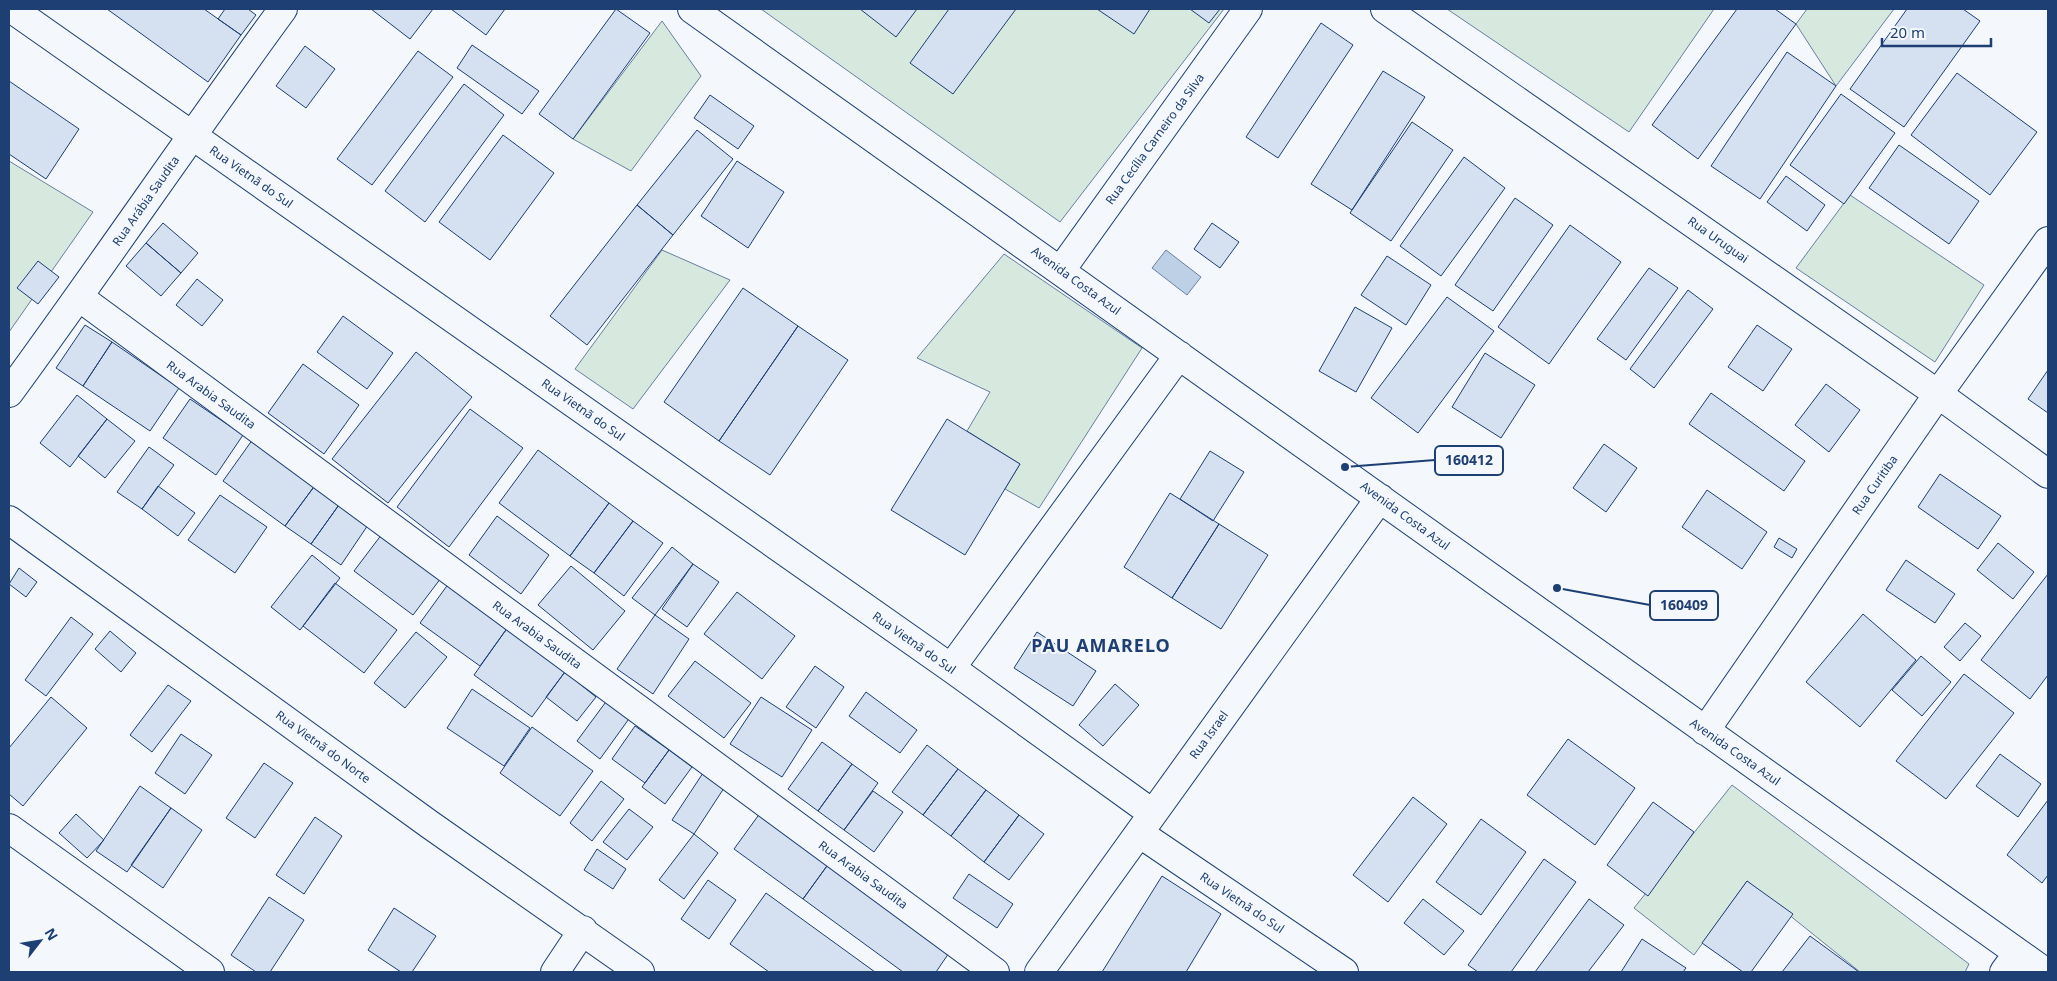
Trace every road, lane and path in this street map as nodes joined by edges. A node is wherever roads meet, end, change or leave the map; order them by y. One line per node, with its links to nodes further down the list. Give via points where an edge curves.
1 (12, 9): 6 (street, Rua Vietnã do Sul)
2 (283, 9): 6 (street, Rua Arábia Saudita)
3 (692, 9): 8 (street, Avenida Costa Azul)
4 (1248, 9): 8 (street, Rua Cecília Carneiro da Silva)
5 (1385, 9): 12 (street, Rua Uruguai)
6 (191, 135): 9 (street, Rua Arábia Saudita); 16 (street, Rua Vietnã do Sul)
7 (2048, 241): 12 (street, Rua Curitiba)
8 (1061, 270): 10 (street, Avenida Costa Azul)
9 (79, 297): 11 (street, Rua Arábia Saudita); 25 (street, Rua Arabia Saudita)
10 (1179, 356): 14 (street, Avenida Costa Azul); 16 (street)
11 (9, 393)
12 (1938, 394): 13 (street, Rua Uruguai); 17 (street, Rua Curitiba)
13 (2048, 474)
14 (1380, 498): 17 (street, Avenida Costa Azul); 18 (street, Rua Israel)
15 (9, 520): 20 (street, Rua Vietnã do Norte, via 429,824)
16 (951, 668): 18 (street, Rua Vietnã do Sul)
17 (1705, 731): 21 (street, Avenida Costa Azul)
18 (1146, 823): 26 (street, Rua Israel); 27 (street, Rua Vietnã do Sul)
19 (9, 828): 22 (street)
20 (583, 930): 23 (street); 24 (street, Rua Vietnã do Norte)
21 (2011, 962): 28 (street, Avenida Costa Azul)
22 (210, 972)
23 (555, 972)
24 (640, 972)
25 (995, 972)
26 (1039, 972)
27 (1344, 972)
28 (2045, 972)

